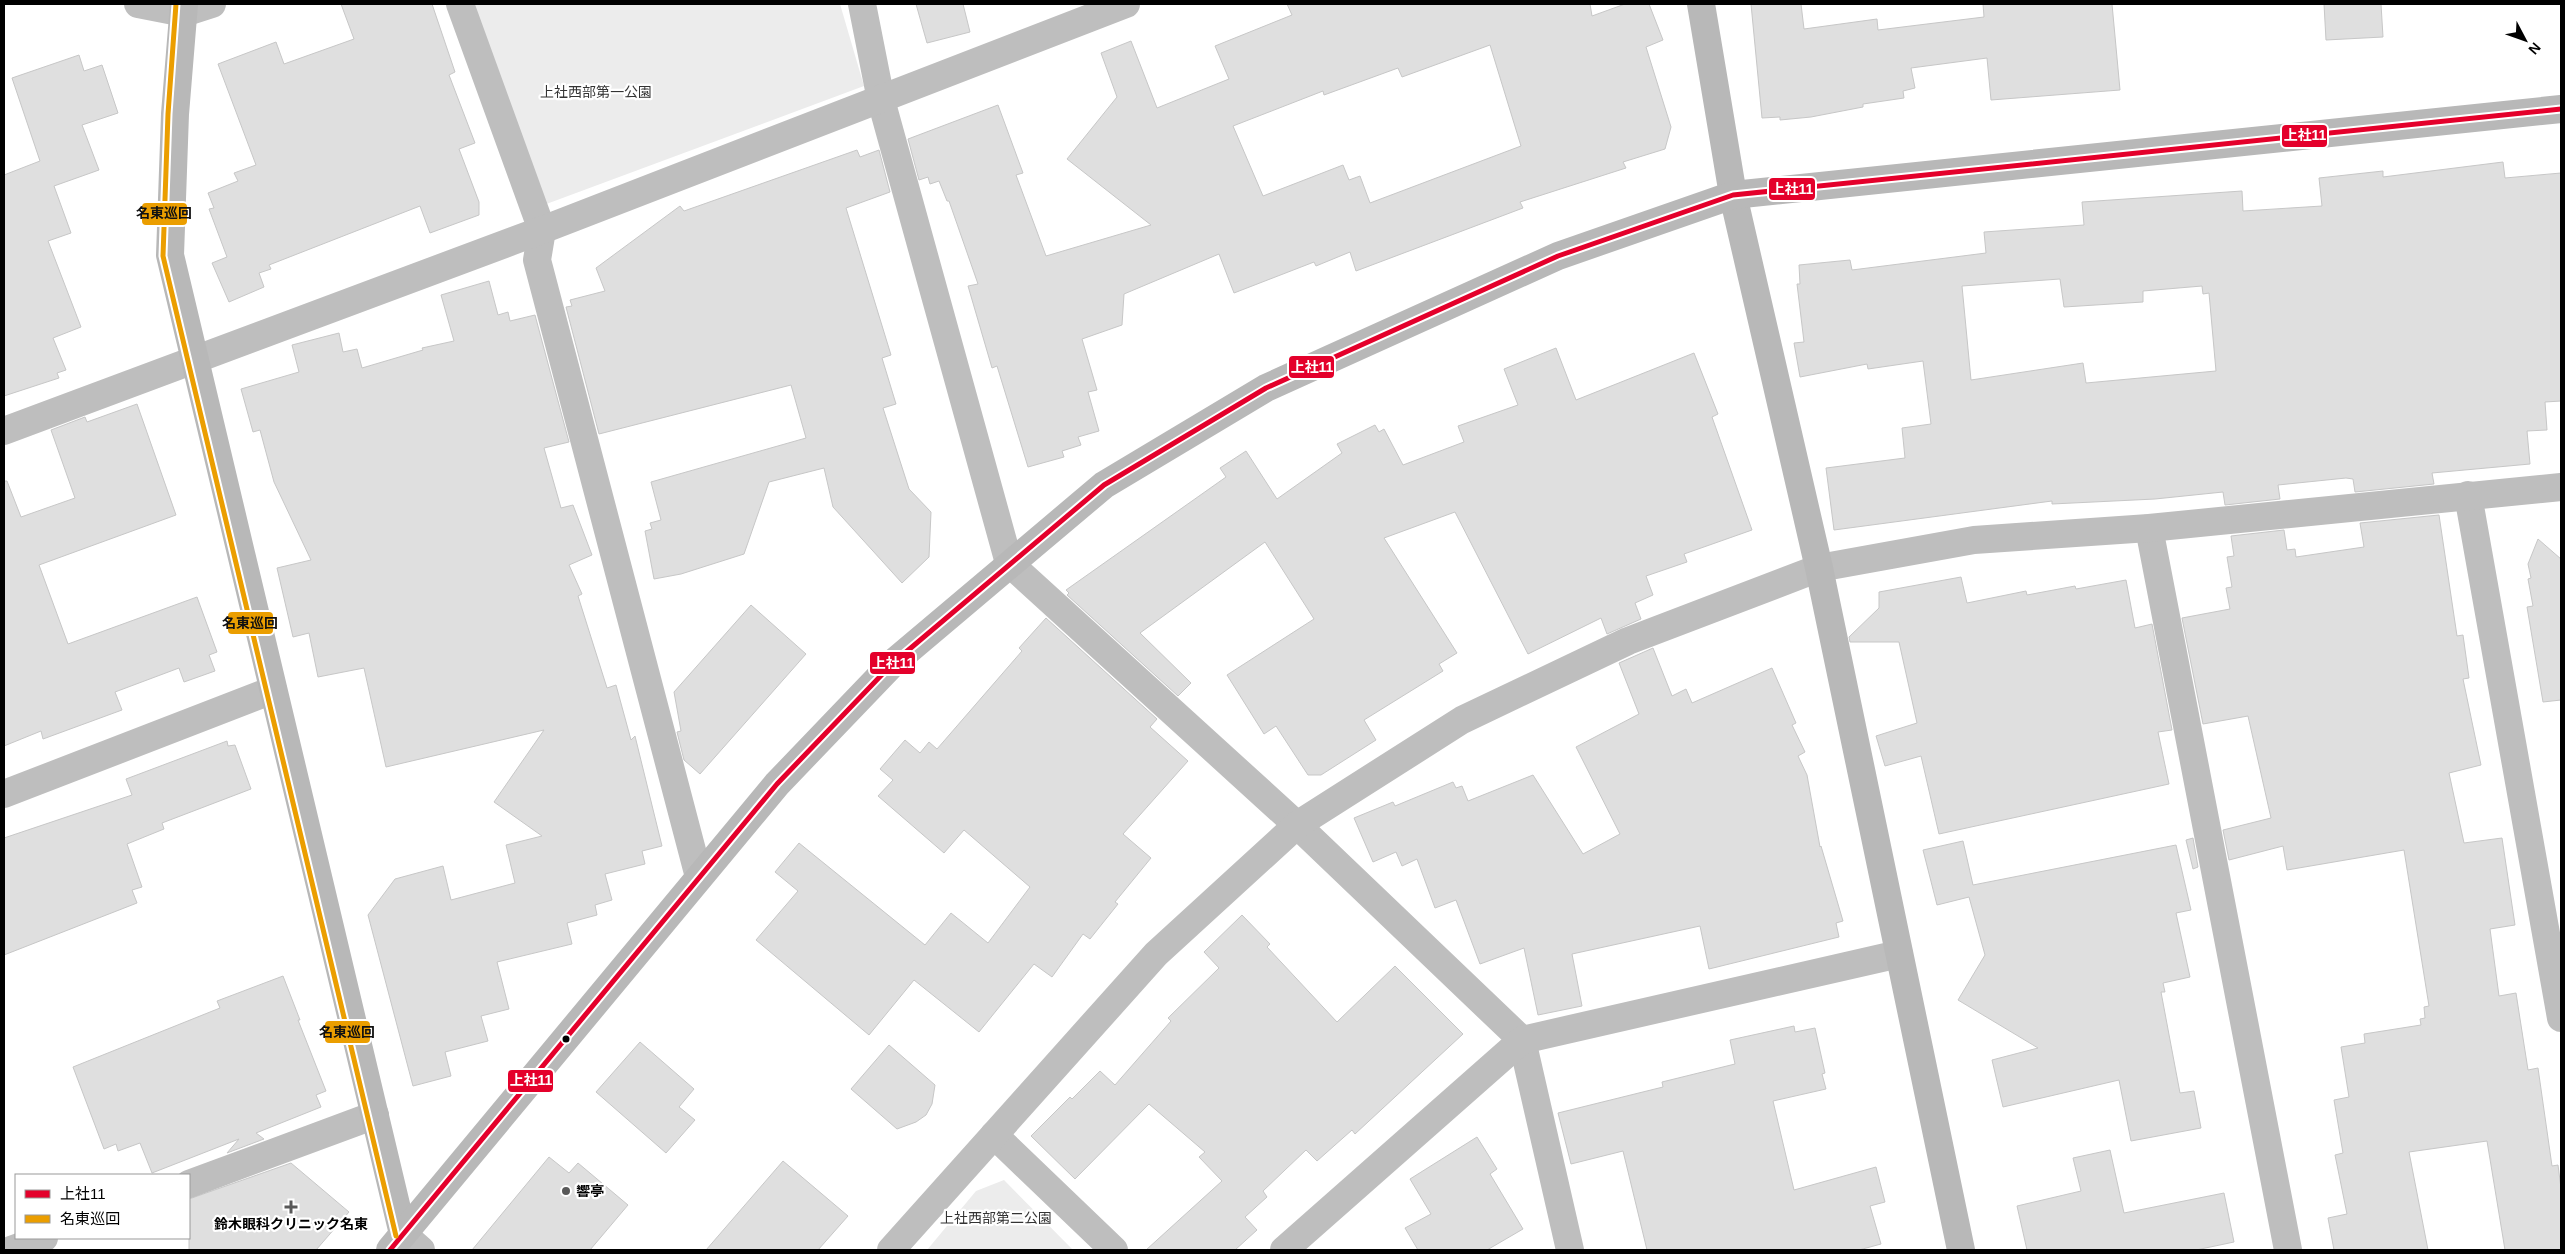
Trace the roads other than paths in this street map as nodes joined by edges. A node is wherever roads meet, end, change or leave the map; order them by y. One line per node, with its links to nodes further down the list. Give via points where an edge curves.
1 (138, 4): 7 (street)
2 (212, 4): 7 (street)
3 (460, 4): 11 (street)
4 (862, 4): 8 (street)
5 (1126, 4): 8 (street)
6 (1701, 4): 10 (street)
7 (184, 8): 12 (street, via 175,114 170,256)
8 (881, 100): 11 (street); 17 (street)
9 (2561, 109): 10 (street)
10 (1733, 196): 17 (street, via 1558,256 1266,388 1104,485); 18 (street)
11 (542, 230): 12 (street); 22 (street, via 537,260)
12 (194, 358): 13 (street); 19 (street)
13 (4, 431)
14 (2561, 486): 15 (street)
15 (2468, 495): 16 (street); 24 (street)
16 (2149, 528): 18 (street, via 1974,540); 37 (street)
17 (1009, 563): 21 (street); 22 (street, via 893,662 777,784)
18 (1819, 568): 21 (street, via 1628,640 1462,720); 23 (street)
19 (274, 690): 20 (street); 26 (street)
20 (4, 794)
21 (1297, 825): 25 (street); 27 (street, via 1156,954)
22 (700, 878): 30 (street)
23 (1899, 954): 25 (street); 36 (street)
24 (2561, 1018)
25 (1522, 1040): 34 (street); 35 (street)
26 (375, 1115): 28 (street); 30 (street)
27 (994, 1135): 32 (street); 33 (street)
28 (190, 1184)
29 (41, 1239): 31 (street)
30 (404, 1245)
31 (10, 1250)
32 (891, 1250)
33 (1114, 1250)
34 (1284, 1250)
35 (1570, 1250)
36 (1961, 1250)
37 (2288, 1250)

